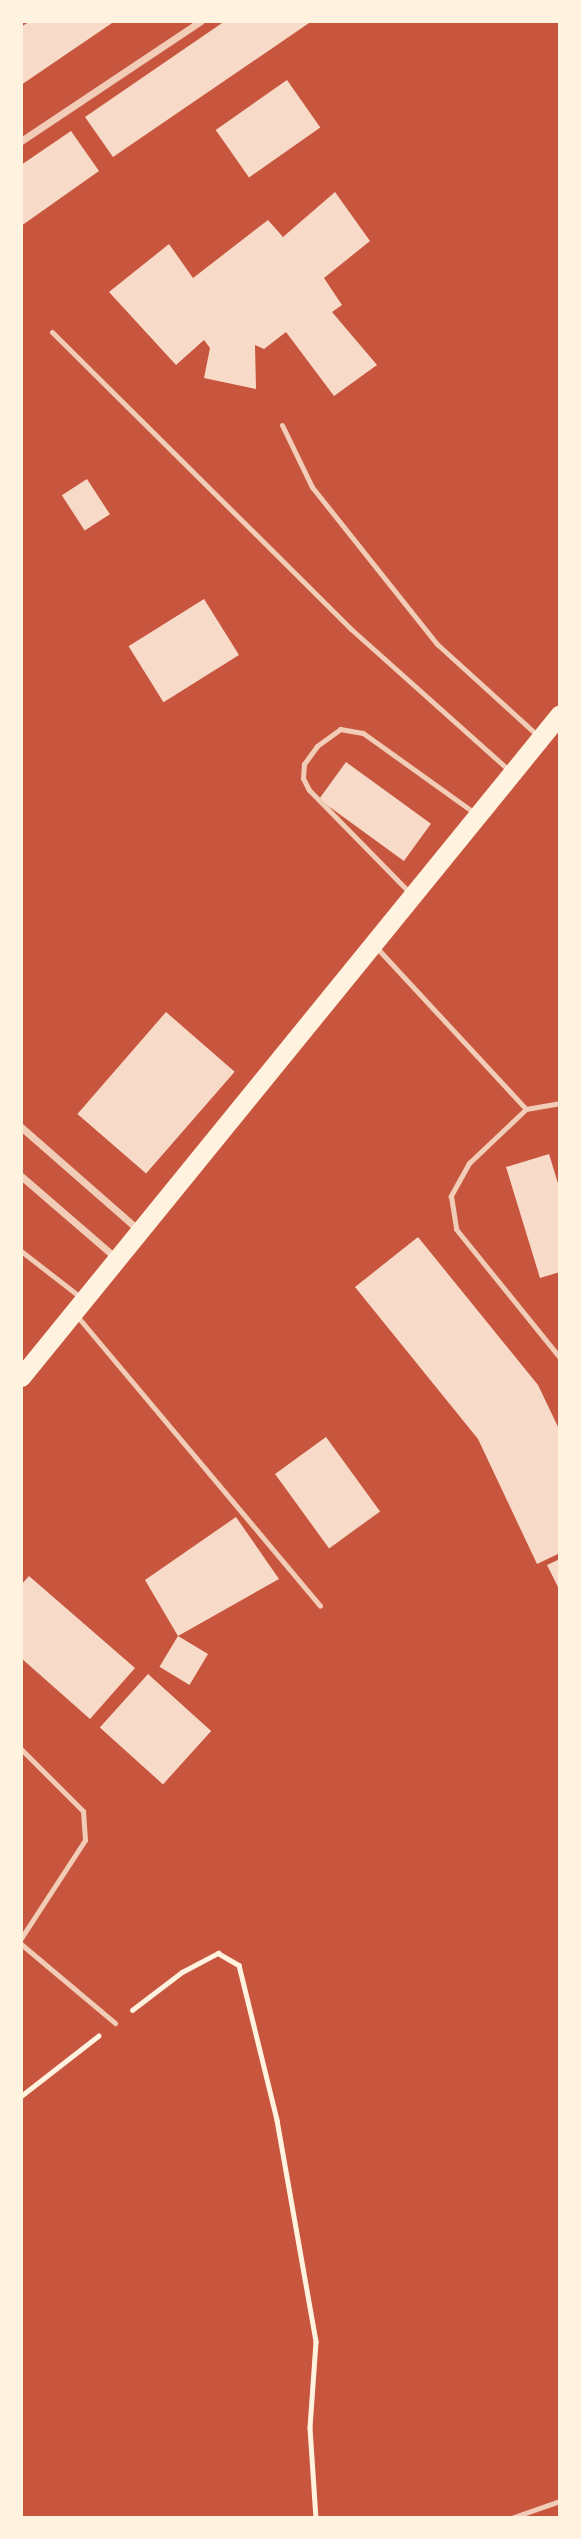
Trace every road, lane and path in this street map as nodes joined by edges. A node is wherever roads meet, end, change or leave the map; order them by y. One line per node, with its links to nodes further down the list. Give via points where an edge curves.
1 (201, 21): 2 (street)
2 (21, 141)
3 (52, 332): 7 (lane, via 351,629)
4 (282, 425): 6 (lane, via 312,487 437,644)
5 (560, 715): 6 (highway)
6 (540, 738): 7 (highway)
7 (513, 773): 8 (highway)
8 (478, 815): 9 (highway); 9 (lane, via 363,733 340,729 317,746 304,764 303,778 309,790)
9 (413, 896): 10 (highway)
10 (374, 944): 12 (lane); 15 (highway)
11 (560, 1103): 12 (lane)
12 (526, 1109): 19 (lane, via 469,1163 451,1196 456,1229)
13 (21, 1127): 15 (street)
14 (21, 1176): 17 (street)
15 (141, 1231): 17 (highway)
16 (21, 1251): 18 (lane)
17 (117, 1259): 18 (highway)
18 (79, 1307): 20 (highway); 21 (lane)
19 (560, 1358)
20 (21, 1377)
21 (320, 1606)
22 (21, 1749): 23 (lane, via 83,1811 85,1840)
23 (21, 1938)
24 (21, 1944): 25 (lane)
25 (115, 2023): 26 (path); 28 (path, via 182,1972 218,1953 239,1965 277,2120 316,2343 310,2428)
26 (21, 2096)
27 (560, 2501): 29 (lane)
28 (316, 2518)
29 (511, 2518)

